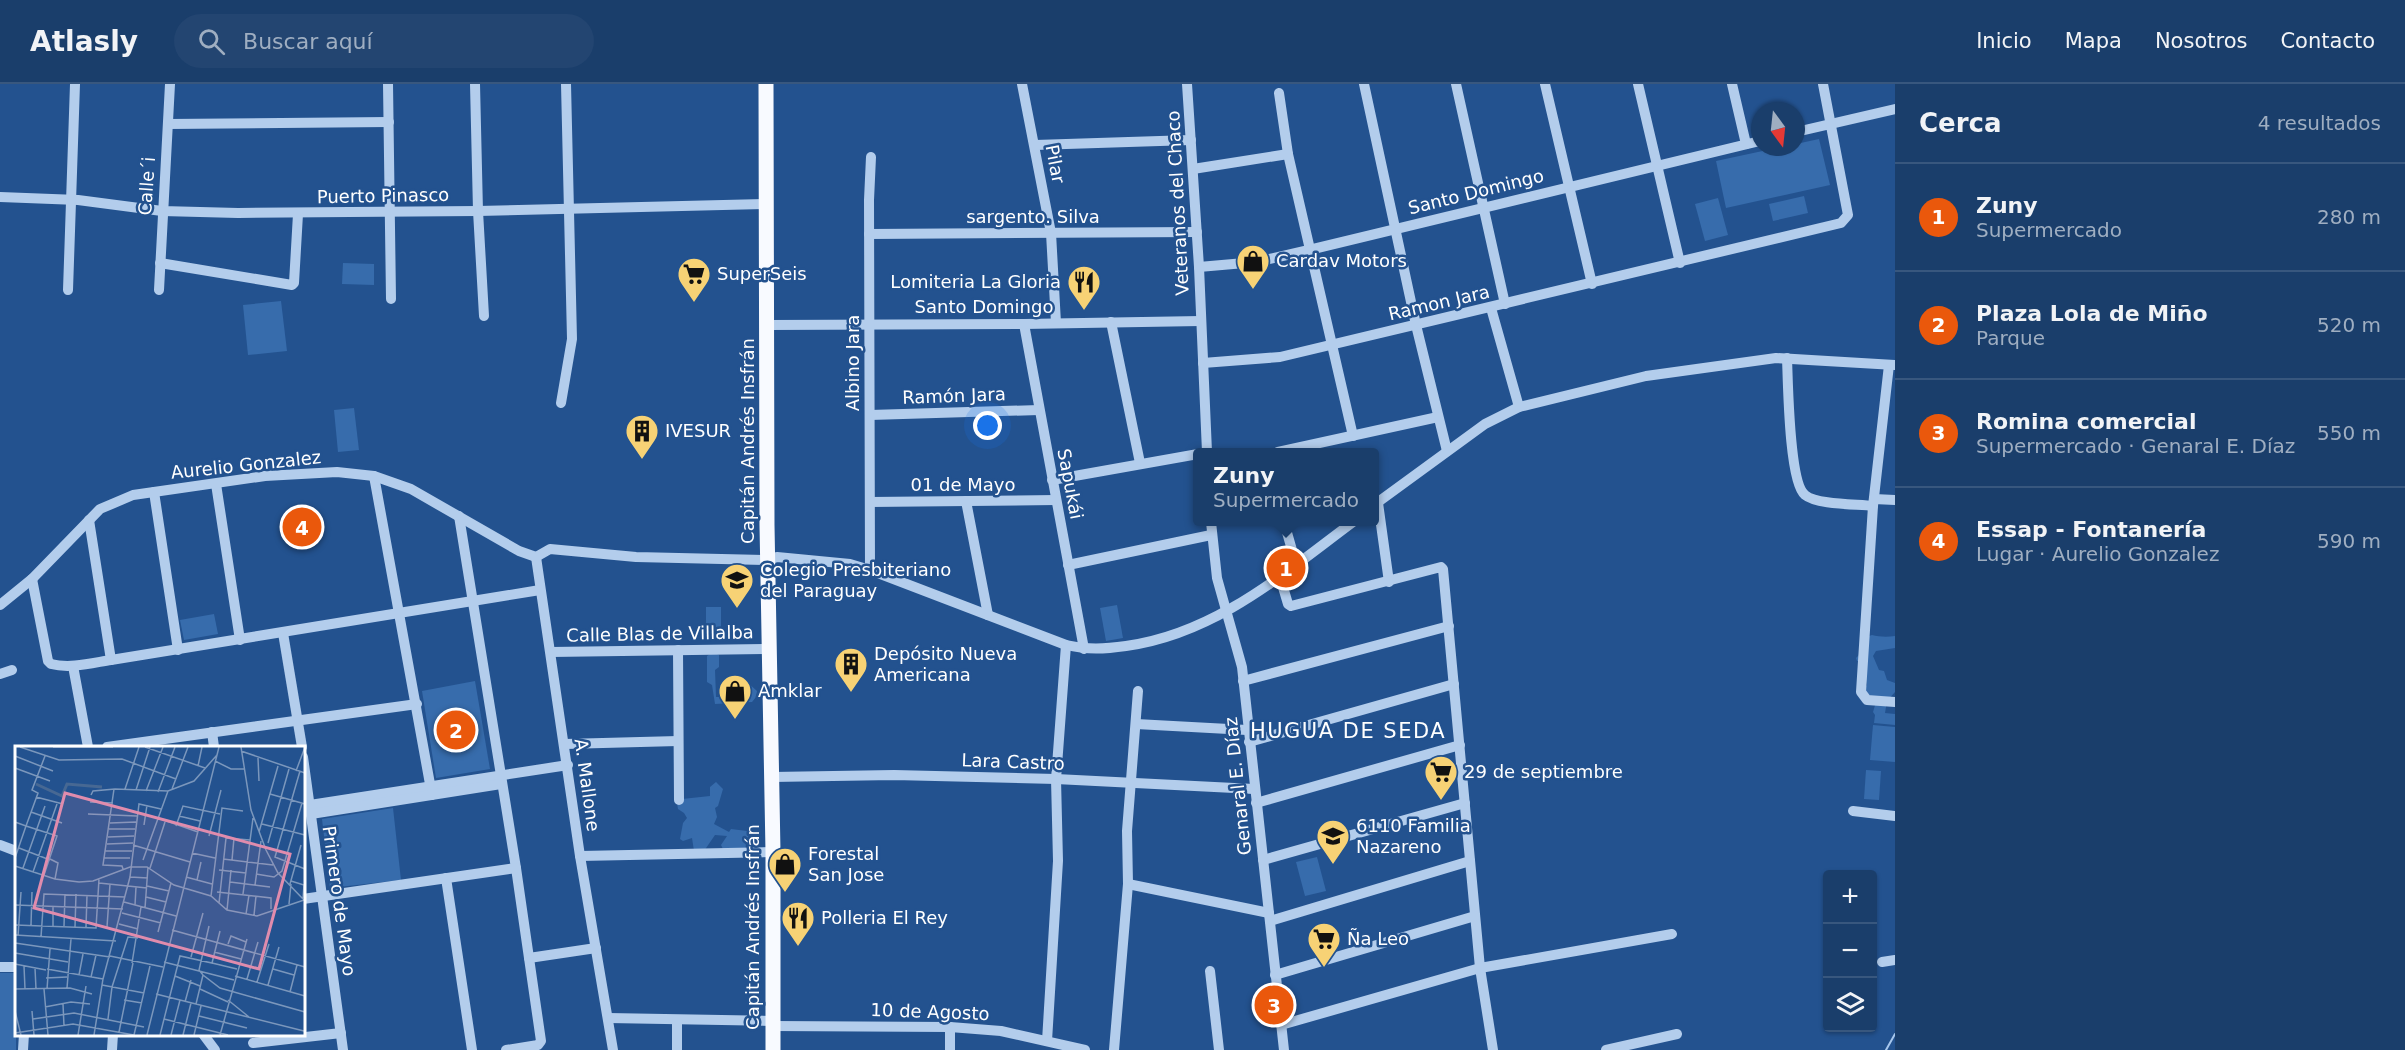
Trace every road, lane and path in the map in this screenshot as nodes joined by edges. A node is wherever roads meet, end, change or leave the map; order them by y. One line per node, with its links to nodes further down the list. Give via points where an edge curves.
1 (75, 84): 31 (street)
2 (170, 84): 19 (street, Calle´i)
3 (388, 84): 17 (street)
4 (475, 84): 36 (street)
5 (566, 84): 34 (street)
6 (766, 84): 32 (main road, Capitán Andrés Insfrán)
7 (1022, 84): 24 (street, Pilar)
8 (1187, 84): 21 (street, Veteranos del Chaco)
9 (1364, 84): 39 (street)
10 (1455, 84): 33 (street)
11 (1545, 84): 29 (street)
12 (1638, 84): 27 (street)
13 (1732, 84): 23 (street)
14 (1823, 84): 18 (street)
15 (1280, 93): 25 (street)
16 (1895, 109): 18 (street)
17 (389, 122): 19 (street); 37 (street)
18 (1832, 123): 20 (street); 44 (street, Ramon Jara, via 1846,220)
19 (168, 124): 35 (street, Calle´i)
20 (1805, 130)
21 (1191, 140): 24 (street); 28 (street, Veteranos del Chaco)
22 (1751, 143): 23 (street, Santo Domingo)
23 (1746, 144): 27 (street, Santo Domingo)
24 (1035, 146): 41 (street, Pilar)
25 (1288, 154): 28 (street); 43 (street)
26 (871, 157): 42 (street, Albino Jara)
27 (1658, 164): 29 (street, Santo Domingo); 44 (street)
28 (1193, 169): 40 (street, Veteranos del Chaco)
29 (1570, 186): 33 (street, Santo Domingo); 47 (street)
30 (0, 197): 31 (street, Puerto Pinasco)
31 (71, 200): 35 (street, Puerto Pinasco); 48 (street)
32 (767, 204): 34 (street, Puerto Pinasco); 59 (main road, Capitán Andrés Insfrán)
33 (1483, 206): 39 (street, Santo Domingo); 51 (street)
34 (567, 209): 36 (street, Puerto Pinasco); 65 (street, via 572,339)
35 (162, 211): 38 (street, Puerto Pinasco); 45 (street, Calle´i)
36 (478, 211): 37 (street, Puerto Pinasco); 53 (street)
37 (391, 212): 38 (street, Puerto Pinasco); 50 (street)
38 (298, 214): 45 (street, via 292,285)
39 (1395, 228): 43 (street, Santo Domingo); 60 (street)
40 (1197, 231): 41 (street, sargento. Silva); 46 (street, Veteranos del Chaco)
41 (1051, 233): 42 (street, sargento. Silva); 58 (street, Pilar)
42 (869, 234): 56 (street, Albino Jara)
43 (1309, 250): 46 (street, Santo Domingo, via 1257,262); 61 (street)
44 (1680, 263): 47 (street, Ramon Jara)
45 (160, 264): 49 (street, Calle´i)
46 (1199, 267): 54 (street, Veteranos del Chaco)
47 (1592, 284): 51 (street, Ramon Jara)
48 (68, 290)
49 (159, 290)
50 (391, 299)
51 (1505, 304): 52 (street, Ramon Jara)
52 (1491, 308): 60 (street, Ramon Jara); 66 (street)
53 (484, 315)
54 (1201, 321): 55 (street, Santo Domingo); 63 (street)
55 (1111, 322): 58 (street, Santo Domingo); 75 (street)
56 (870, 323): 57 (street, Santo Domingo); 59 (street, Santo Domingo); 68 (street, Albino Jara)
57 (1024, 324): 58 (street, Santo Domingo); 67 (street, Sapukái)
58 (1056, 324)
59 (767, 325): 94 (main road, Capitán Andrés Insfrán)
60 (1416, 325): 61 (street, Ramon Jara); 69 (street)
61 (1332, 345): 63 (street, Ramon Jara, via 1280,357); 70 (street)
62 (1787, 358): 64 (street); 66 (street, via 1646,376); 85 (street, via 1790,435 1799,489 1815,500)
63 (1203, 363): 71 (street)
64 (1892, 365): 85 (street)
65 (561, 403)
66 (1519, 407): 73 (street, via 1485,424)
67 (1040, 410): 68 (street, Ramón Jara); 77 (street, Sapukái)
68 (870, 415): 83 (street, Albino Jara)
69 (1438, 417): 70 (street); 73 (street)
70 (1353, 436): 72 (street)
71 (1207, 448)
72 (1300, 448)
73 (1447, 451): 84 (street)
74 (1193, 455): 75 (street)
75 (1140, 463): 77 (street)
76 (375, 476): 78 (street, Aurelio Gonzalez, via 337,472 265,476); 86 (street, Aurelio Gonzalez, via 411,489); 104 (street)
77 (1052, 480): 80 (street, Sapukái)
78 (216, 484): 79 (street, Aurelio Gonzalez); 109 (street)
79 (154, 492): 87 (street, Aurelio Gonzalez, via 117,501); 113 (street)
80 (1056, 500): 82 (street, 01 de Mayo); 96 (street, Sapukái)
81 (1895, 500): 85 (street)
82 (966, 501): 83 (street, 01 de Mayo); 106 (street)
83 (870, 502): 97 (street, Albino Jara)
84 (1379, 502)
85 (1874, 502): 123 (street, via 1861,692 1867,700)
86 (459, 516): 93 (street, Aurelio Gonzalez, via 519,551); 102 (street)
87 (89, 520): 99 (street, Aurelio Gonzalez); 116 (street)
88 (1379, 522): 100 (street)
89 (1211, 526): 92 (street, Genaral E. Díaz)
90 (1285, 526): 95 (street)
91 (1348, 526): 95 (street)
92 (1211, 535): 96 (street); 105 (street, Genaral E. Díaz)
93 (536, 556): 94 (street, via 550,549); 101 (street, A. Mallone)
94 (768, 560): 97 (street, via 777,557 850,564); 111 (main road, Capitán Andrés Insfrán)
95 (1296, 564): 98 (street)
96 (1068, 565): 112 (street, Sapukái)
97 (870, 570): 106 (street)
98 (1280, 577): 100 (street, via 1291,606); 105 (street)
99 (33, 579): 103 (street, Aurelio Gonzalez); 117 (street, via 48,661)
100 (1389, 582): 107 (street, via 1441,567)
101 (540, 590): 102 (street); 115 (street, A. Mallone)
102 (471, 602): 104 (street); 141 (street)
103 (0, 606)
104 (400, 613): 108 (street); 124 (street)
105 (1226, 613): 112 (street, via 1155,641); 120 (street, Genaral E. Díaz)
106 (988, 615): 110 (street)
107 (1449, 626): 120 (street); 121 (street)
108 (283, 633): 109 (street); 125 (street)
109 (240, 640): 113 (street)
110 (1066, 645): 112 (street); 140 (street)
111 (769, 649): 114 (street, Calle Blas de Villalba); 139 (main road, Capitán Andrés Insfrán)
112 (1084, 649)
113 (178, 650): 116 (street)
114 (678, 650): 115 (street, Calle Blas de Villalba); 129 (street)
115 (551, 652): 131 (street, A. Mallone)
116 (111, 660): 117 (street)
117 (73, 666): 133 (street)
118 (12, 670): 119 (street)
119 (0, 674)
120 (1244, 681): 127 (street, Genaral E. Díaz)
121 (1454, 684): 130 (street); 132 (street)
122 (1138, 691): 126 (street)
123 (1895, 702)
124 (417, 704): 125 (street); 144 (street)
125 (298, 722): 128 (street); 136 (street)
126 (1136, 724): 127 (street); 142 (street)
127 (1247, 730): 130 (street, Genaral E. Díaz)
128 (212, 732): 134 (street); 135 (street)
129 (678, 741): 131 (street); 145 (street)
130 (1249, 742): 143 (street, Genaral E. Díaz)
131 (565, 744): 138 (street, A. Mallone)
132 (1460, 745): 146 (street); 147 (street)
133 (88, 746)
134 (114, 746)
135 (214, 746)
136 (302, 746)
137 (304, 765): 148 (street, Primero de Mayo)
138 (568, 765): 141 (street); 154 (street, A. Mallone)
139 (771, 777): 140 (street, Lara Castro); 153 (main road, Capitán Andrés Insfrán)
140 (1056, 779): 142 (street, Lara Castro); 182 (street, via 1058,861)
141 (501, 780): 144 (street); 157 (street)
142 (1131, 784): 143 (street, Lara Castro); 159 (street)
143 (1254, 789): 146 (street, Genaral E. Díaz)
144 (432, 790): 148 (street)
145 (679, 800)
146 (1257, 803): 155 (street, Genaral E. Díaz)
147 (1465, 803): 155 (street); 156 (street)
148 (310, 810): 160 (street, Primero de Mayo)
149 (1853, 811): 150 (street)
150 (1895, 816)
151 (0, 844): 152 (street)
152 (15, 851)
153 (773, 852): 154 (street); 174 (main road, Capitán Andrés Insfrán)
154 (580, 856): 165 (street, A. Mallone)
155 (1263, 860): 163 (street, Genaral E. Díaz)
156 (1470, 861): 162 (street); 163 (street)
157 (516, 868): 158 (street); 166 (street)
158 (446, 878): 160 (street); 188 (street)
159 (1128, 884): 163 (street); 195 (street)
160 (321, 897): 161 (street); 177 (street, Primero de Mayo)
161 (304, 899)
162 (1475, 916): 169 (street); 171 (street)
163 (1269, 917): 171 (street, Genaral E. Díaz)
164 (1672, 934): 169 (street)
165 (596, 948): 166 (street); 172 (street, A. Mallone)
166 (529, 958): 189 (street, via 541,1041 538,1045)
167 (1895, 960): 168 (street)
168 (1882, 962)
169 (1480, 968): 175 (street); 198 (street)
170 (1210, 971): 196 (street)
171 (1275, 975): 175 (street, Genaral E. Díaz)
172 (608, 1018): 173 (street, 10 de Agosto); 190 (street, A. Mallone)
173 (676, 1020): 174 (street, 10 de Agosto); 191 (street)
174 (772, 1023): 176 (street, 10 de Agosto); 192 (main road, Capitán Andrés Insfrán)
175 (1281, 1025): 197 (street, Genaral E. Díaz)
176 (950, 1027): 182 (street, 10 de Agosto, via 1001,1031); 193 (street)
177 (341, 1033): 183 (street); 187 (street, Primero de Mayo)
178 (1677, 1034): 199 (street)
179 (24, 1035): 184 (street)
180 (113, 1035): 185 (street)
181 (204, 1035): 186 (street)
182 (1047, 1041): 194 (street, 10 de Agosto)
183 (253, 1042)
184 (23, 1050)
185 (112, 1050)
186 (215, 1050)
187 (343, 1050)
188 (472, 1050)
189 (506, 1050)
190 (613, 1050)
191 (677, 1050)
192 (773, 1050)
193 (950, 1050)
194 (1085, 1050)
195 (1114, 1050)
196 (1219, 1050)
197 (1284, 1050)
198 (1493, 1050)
199 (1606, 1050)

